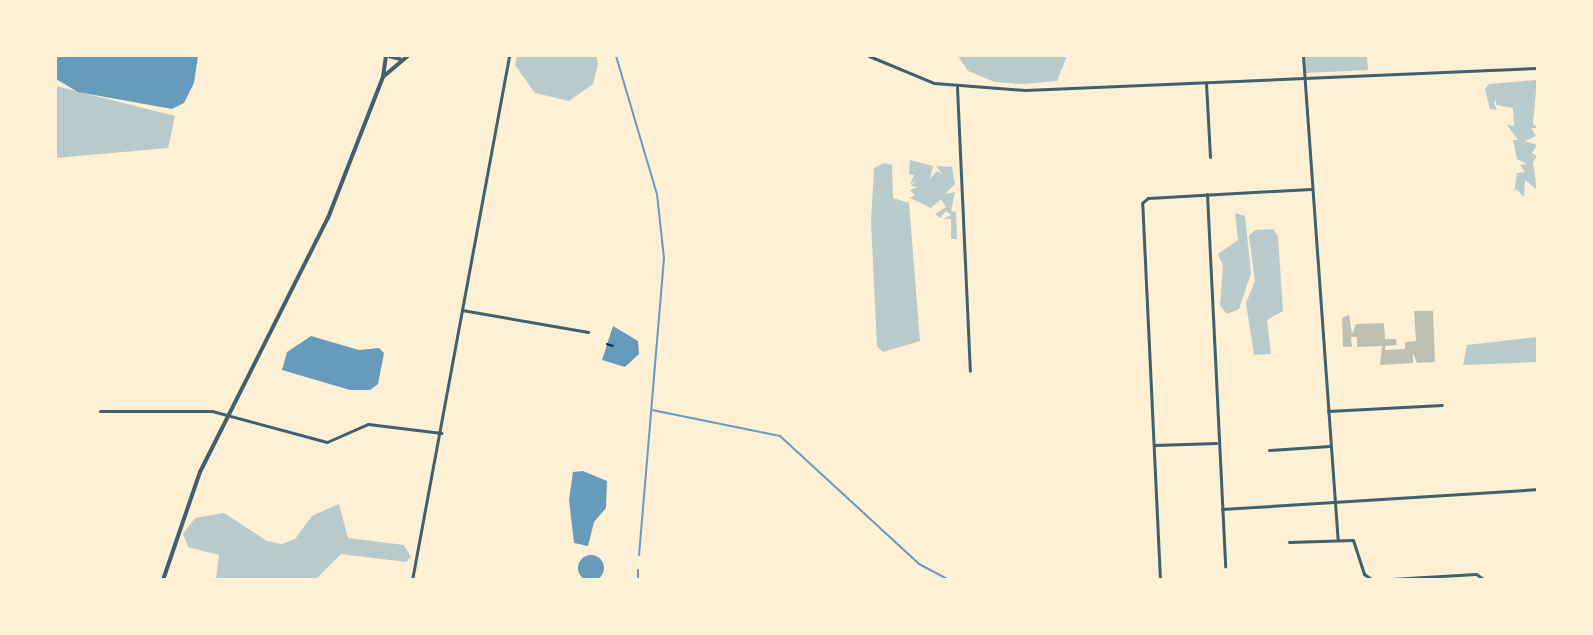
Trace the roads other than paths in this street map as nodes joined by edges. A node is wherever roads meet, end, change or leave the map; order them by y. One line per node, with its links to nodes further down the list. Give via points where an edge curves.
1 (388, 56): 6 (street); 8 (street)
2 (408, 56): 6 (street)
3 (508, 56): 15 (street)
4 (869, 56): 11 (street, via 914,77)
5 (1302, 56): 9 (street)
6 (401, 59): 8 (street)
7 (1538, 68): 9 (street)
8 (383, 77): 21 (street, via 306,267)
9 (1304, 78): 10 (street); 13 (street)
10 (1206, 83): 11 (street); 12 (street)
11 (957, 87): 17 (street)
12 (1210, 157)
13 (1311, 189): 14 (street); 20 (street)
14 (1207, 194): 23 (street); 24 (street, via 1148,198 1142,203)
15 (462, 310): 16 (street); 22 (street)
16 (588, 332)
17 (970, 371)
18 (1442, 405): 20 (street)
19 (100, 411): 21 (street, via 212,411)
20 (1328, 411): 25 (street)
21 (227, 418): 22 (street, via 327,442 368,424); 33 (street, via 190,497)
22 (441, 433): 34 (street)
23 (1216, 443): 24 (street); 29 (street)
24 (1154, 445): 35 (street)
25 (1330, 446): 26 (street); 28 (street)
26 (1269, 450)
27 (1538, 489): 28 (street)
28 (1334, 499): 29 (street); 30 (street)
29 (1221, 509): 32 (street)
30 (1338, 540): 31 (street); 36 (street, via 1357,544 1364,574)
31 (1289, 542)
32 (1225, 567)
33 (163, 579)
34 (412, 579)
35 (1160, 579)
36 (1373, 579): 37 (street, via 1476,574)
37 (1485, 579)

